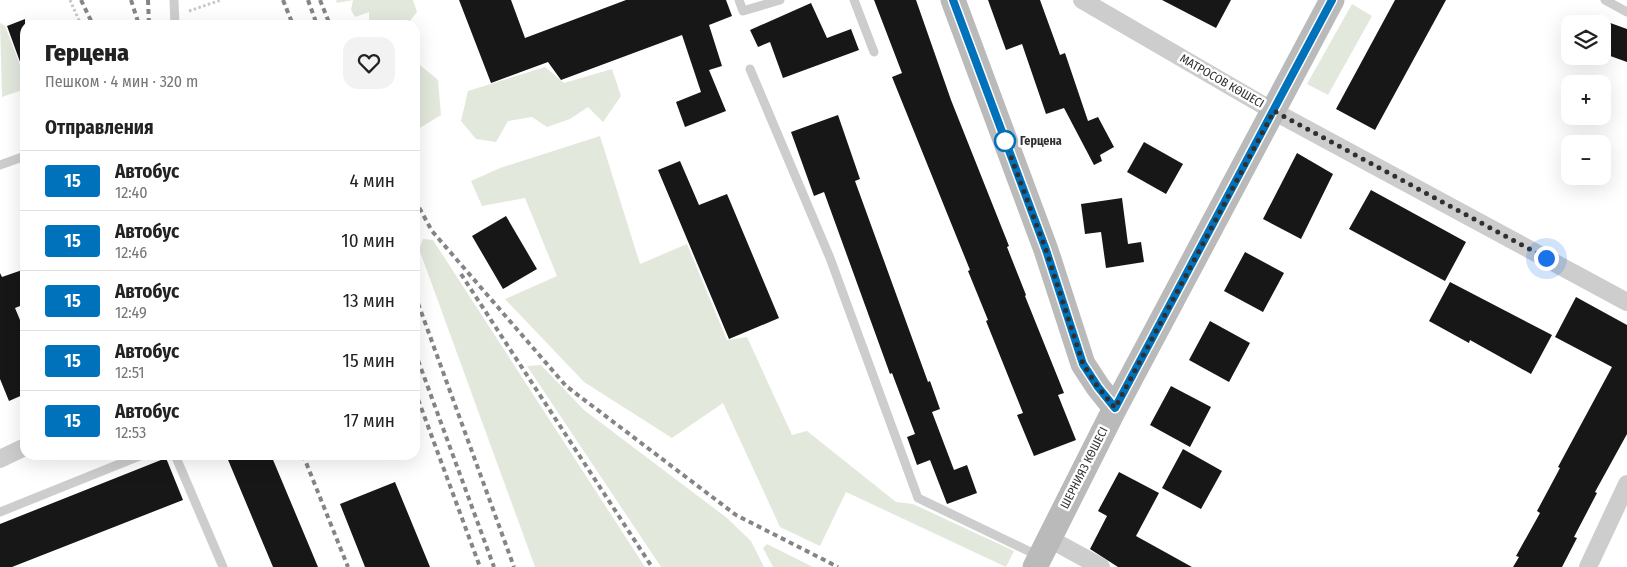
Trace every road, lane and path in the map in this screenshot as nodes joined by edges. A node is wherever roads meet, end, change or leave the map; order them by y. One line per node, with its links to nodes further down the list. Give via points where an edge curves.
1 (70, 0): 13 (path)
2 (174, 0): 12 (lane)
3 (222, 0): 12 (path)
4 (739, 0): 5 (lane, via 743,11)
5 (780, 0)
6 (854, 0): 15 (lane)
7 (953, 0): 21 (street, via 1046,250 1083,364)
8 (1082, 0): 17 (street, МАТРОСОВ КӨШЕСІ)
9 (1332, 0): 17 (street, ШЕРНИЯЗ КӨШЕСІ)
10 (1605, 0): 11 (lane)
11 (1627, 12)
12 (175, 15): 14 (lane)
13 (78, 20)
14 (176, 20)
15 (874, 52)
16 (750, 69): 28 (lane, via 830,258 918,498)
17 (1274, 111): 20 (street, МАТРОСОВ КӨШЕСІ); 21 (street, ШЕРНИЯЗ КӨШЕСІ)
18 (20, 158): 19 (lane)
19 (0, 165)
20 (1627, 302)
21 (1115, 408): 28 (street, ШЕРНИЯЗ КӨШЕСІ)
22 (20, 449): 23 (street)
23 (2, 454)
24 (130, 460): 27 (lane)
25 (177, 460): 29 (lane)
26 (1627, 484): 31 (street)
27 (0, 512)
28 (1041, 554): 30 (street)
29 (223, 567)
30 (1101, 567)
31 (1588, 567)

